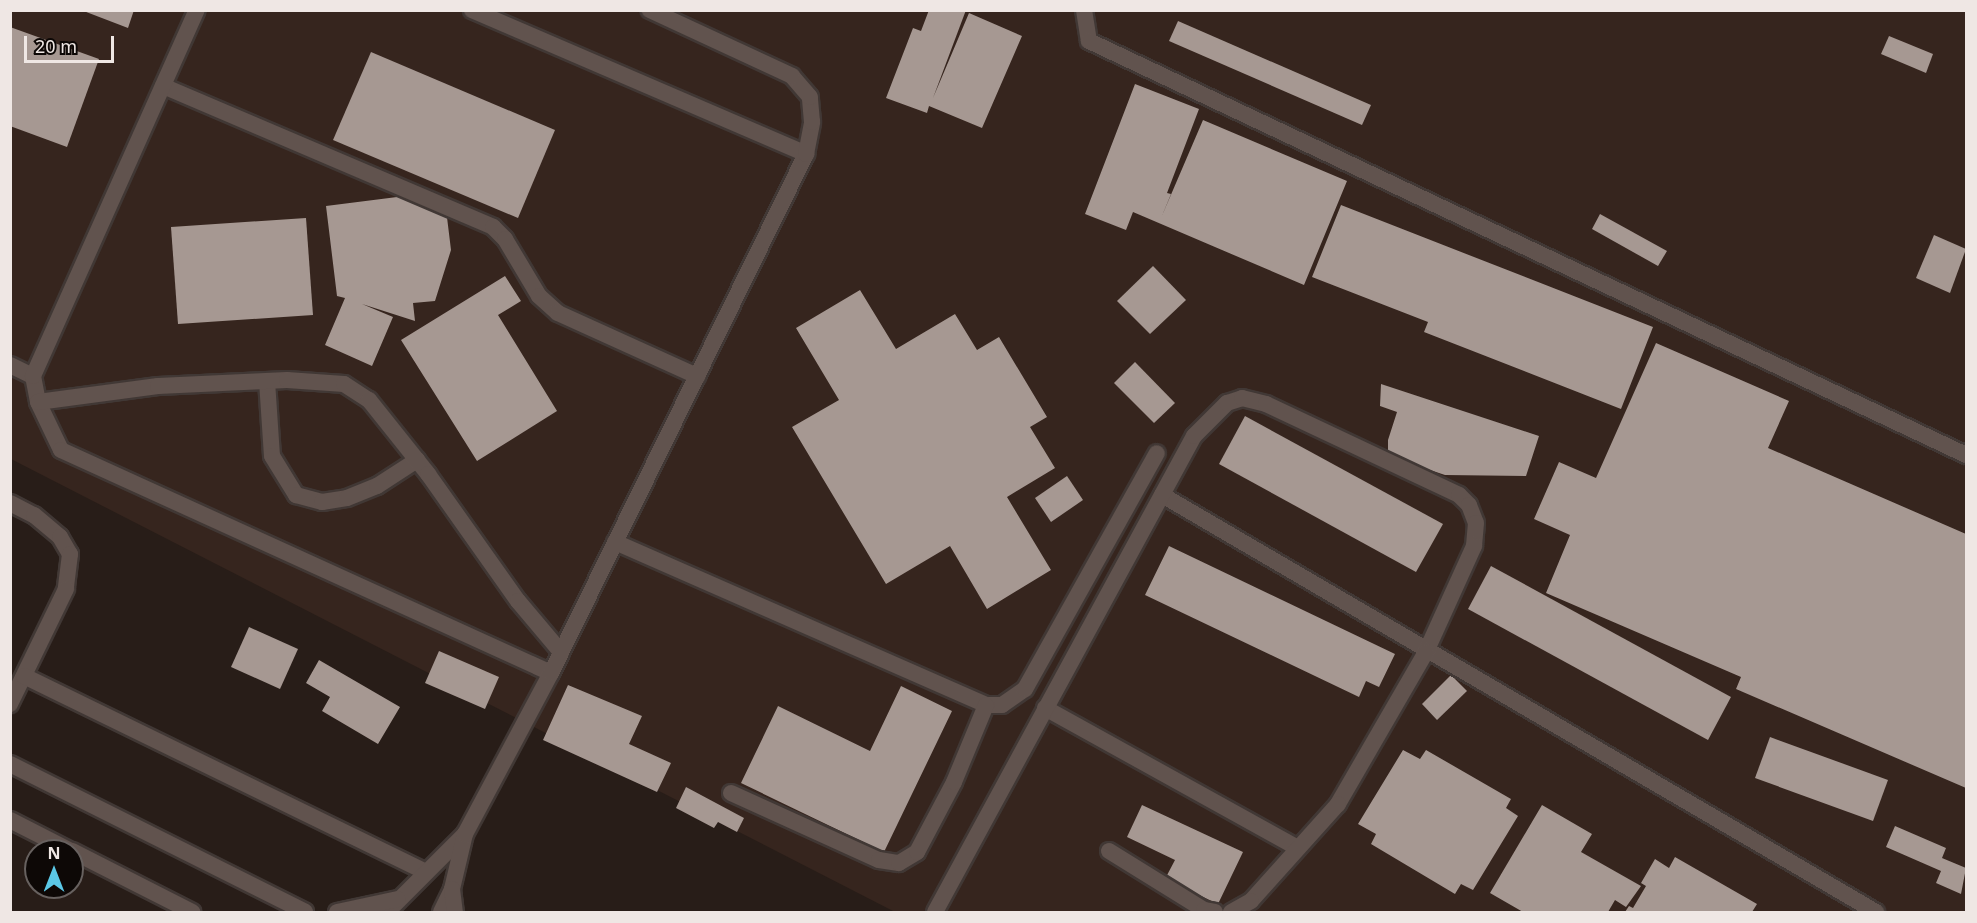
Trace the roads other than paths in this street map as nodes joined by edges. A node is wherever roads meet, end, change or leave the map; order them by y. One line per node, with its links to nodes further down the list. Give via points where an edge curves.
1 (197, 10): 5 (main road)
2 (472, 10): 6 (main road)
3 (650, 10): 6 (main road, via 792,76 810,97 812,122)
4 (1084, 10): 13 (main road, via 1089,41)
5 (163, 86): 8 (main road); 9 (main road, via 494,227 539,296 558,313)
6 (806, 154): 9 (main road)
7 (10, 365): 8 (main road)
8 (33, 376): 11 (main road)
9 (697, 376): 17 (main road)
10 (267, 381): 11 (main road, via 159,386); 14 (main road, via 344,384 369,400); 14 (main road, via 272,456 296,495 322,502 347,498 377,486)
11 (38, 402): 20 (main road, via 61,450)
12 (1157, 453): 23 (main road, via 1025,689 1002,705)
13 (1966, 455)
14 (417, 460): 18 (main road, via 518,601)
15 (1162, 495): 19 (main road); 19 (main road, via 1194,436 1227,403 1242,398 1266,404 1459,495 1474,514 1474,546); 24 (main road)
16 (10, 503): 21 (main road, via 34,515 60,537 70,554 66,589)
17 (615, 542): 18 (main road); 23 (main road)
18 (561, 652): 20 (main road)
19 (1426, 652): 30 (main road, via 1338,804); 44 (main road)
20 (551, 673): 28 (main road)
21 (24, 676): 22 (main road); 33 (main road)
22 (10, 704)
23 (986, 705): 26 (main road, via 954,782 917,852 899,862 879,860)
24 (1045, 708): 30 (main road); 41 (main road)
25 (10, 764): 37 (main road)
26 (731, 793)
27 (10, 820): 29 (main road)
28 (465, 834): 33 (main road); 34 (main road)
29 (48, 839)
30 (1298, 848): 43 (main road, via 1251,901)
31 (1109, 851): 42 (main road, via 1204,910)
32 (84, 857): 36 (main road)
33 (425, 873): 35 (main road)
34 (452, 889): 39 (main road); 40 (main road)
35 (393, 906): 38 (main road)
36 (192, 912)
37 (305, 912)
38 (337, 912)
39 (441, 912)
40 (455, 912)
41 (935, 912)
42 (1215, 912)
43 (1231, 912)
44 (1876, 912)

